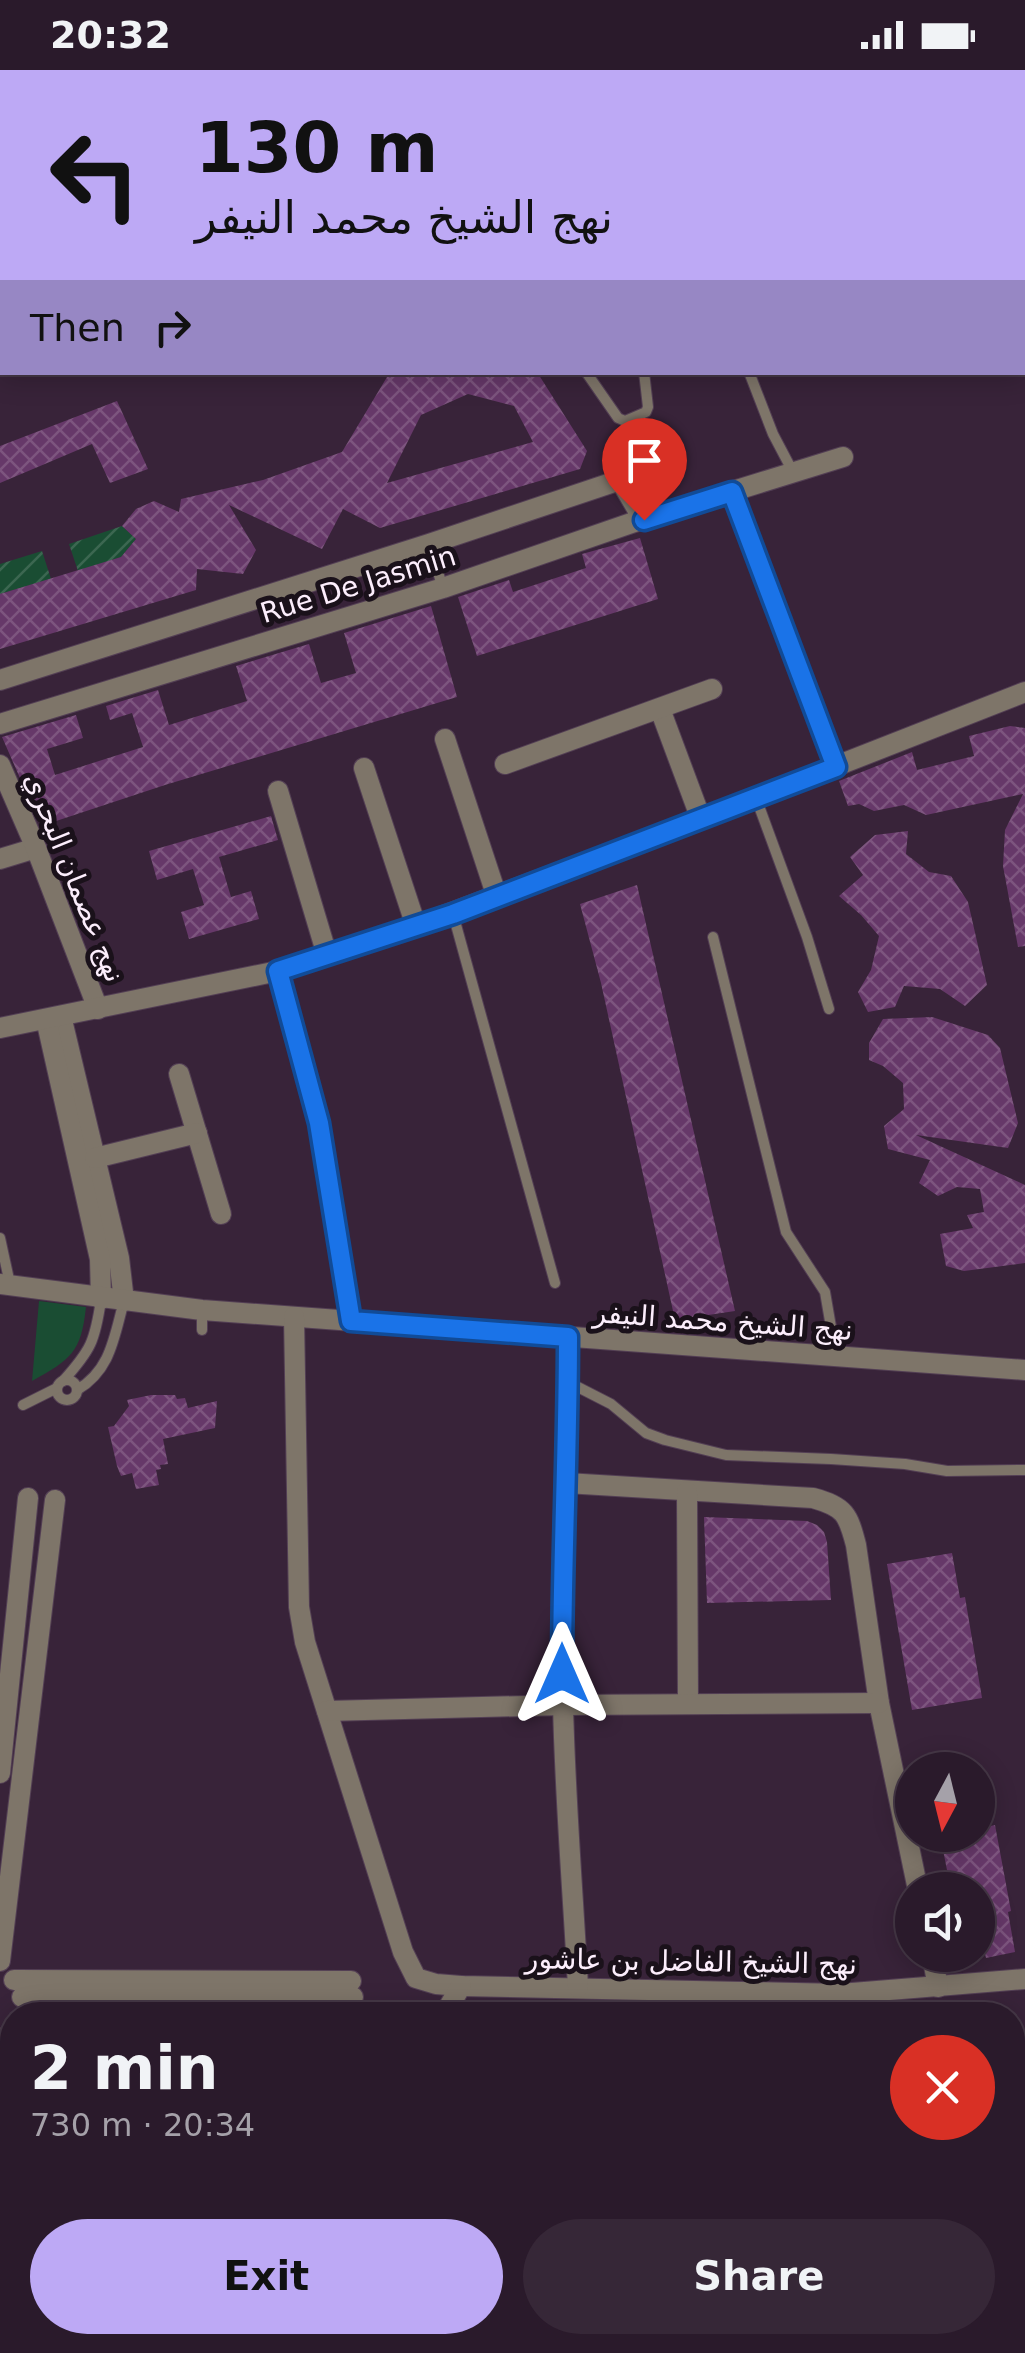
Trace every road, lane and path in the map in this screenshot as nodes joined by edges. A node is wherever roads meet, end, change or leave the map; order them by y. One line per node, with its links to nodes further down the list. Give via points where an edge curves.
1 (588, 375): 2 (lane, via 624,420 646,412)
2 (644, 375)
3 (750, 375): 5 (lane)
4 (843, 457): 5 (street, Rue De Jasmin)
5 (793, 473): 6 (street, Rue De Jasmin)
6 (732, 492): 7 (street, Rue De Jasmin); 18 (street)
7 (644, 520): 8 (street, Rue De Jasmin, via 620,480); 9 (street, Rue De Jasmin)
8 (428, 544): 9 (lane); 10 (street, Rue De Jasmin)
9 (444, 588): 14 (street, Rue De Jasmin)
10 (0, 680)
11 (712, 688): 13 (street)
12 (1025, 692): 18 (street)
13 (660, 709): 16 (street); 22 (street)
14 (0, 724)
15 (446, 739): 25 (street)
16 (506, 764)
17 (0, 765): 23 (street, نهج عصمان البحري)
18 (836, 767): 21 (street)
19 (364, 768): 27 (street)
20 (278, 792): 29 (street)
21 (756, 798): 22 (street); 32 (lane)
22 (701, 819): 25 (street)
23 (36, 848): 24 (street); 31 (street, نهج عصمان البحري)
24 (0, 859)
25 (497, 897): 26 (street)
26 (453, 914): 27 (street); 40 (lane)
27 (416, 926): 29 (street)
28 (714, 937): 47 (lane, via 786,1232 825,1292)
29 (327, 955): 30 (street)
30 (278, 971): 31 (street); 45 (street, via 319,1123)
31 (98, 1009): 33 (street)
32 (829, 1010)
33 (54, 1017): 34 (street); 37 (street); 42 (street, via 100,1259)
34 (0, 1028)
35 (179, 1074): 36 (street)
36 (197, 1134): 37 (street); 38 (street)
37 (96, 1158): 43 (street)
38 (221, 1214)
39 (0, 1238): 41 (lane)
40 (555, 1283)
41 (5, 1285): 42 (street, نهج الشيخ محمد النيفر)
42 (101, 1298): 43 (street, نهج الشيخ محمد النيفر); 50 (lane, via 85,1357)
43 (124, 1301): 44 (street, نهج الشيخ محمد النيفر, via 202,1320); 51 (lane, via 104,1367)
44 (294, 1317): 45 (street, نهج الشيخ محمد النيفر); 61 (street, via 299,1607)
45 (351, 1321): 46 (street, نهج الشيخ محمد النيفر)
46 (568, 1337): 47 (street, نهج الشيخ محمد النيفر); 49 (street)
47 (836, 1358): 48 (street, نهج الشيخ محمد النيفر)
48 (1025, 1370)
49 (567, 1381): 53 (lane, via 646,1432 726,1454 947,1471); 54 (street)
50 (60, 1385): 51 (lane, via 72,1382); 51 (lane, via 66,1400); 52 (lane)
51 (77, 1390)
52 (23, 1406)
53 (1025, 1470)
54 (566, 1483): 55 (street); 60 (street)
55 (687, 1492): 58 (street, via 814,1498 844,1511 856,1545); 59 (street)
56 (28, 1498): 62 (street)
57 (55, 1500): 66 (street)
58 (879, 1703): 59 (street); 63 (street)
59 (688, 1704): 60 (street)
60 (562, 1705): 61 (street); 68 (street)
61 (327, 1711): 67 (street, نهج الشيخ الفاضل بن عاشور, via 403,1952 416,1978)
62 (0, 1773)
63 (914, 1872)
64 (935, 1972): 69 (street)
65 (1025, 1979): 69 (street, نهج الشيخ الفاضل بن عاشور)
66 (11, 1984): 71 (street); 72 (street, via 352,1989)
67 (461, 1986): 68 (street, نهج الشيخ الفاضل بن عاشور); 73 (street)
68 (578, 1987): 70 (street, نهج الشيخ الفاضل بن عاشور)
69 (938, 1987): 70 (street, نهج الشيخ الفاضل بن عاشور)
70 (840, 1994): 74 (lane)
71 (156, 2002)
72 (227, 2002)
73 (452, 2002)
74 (844, 2002)

